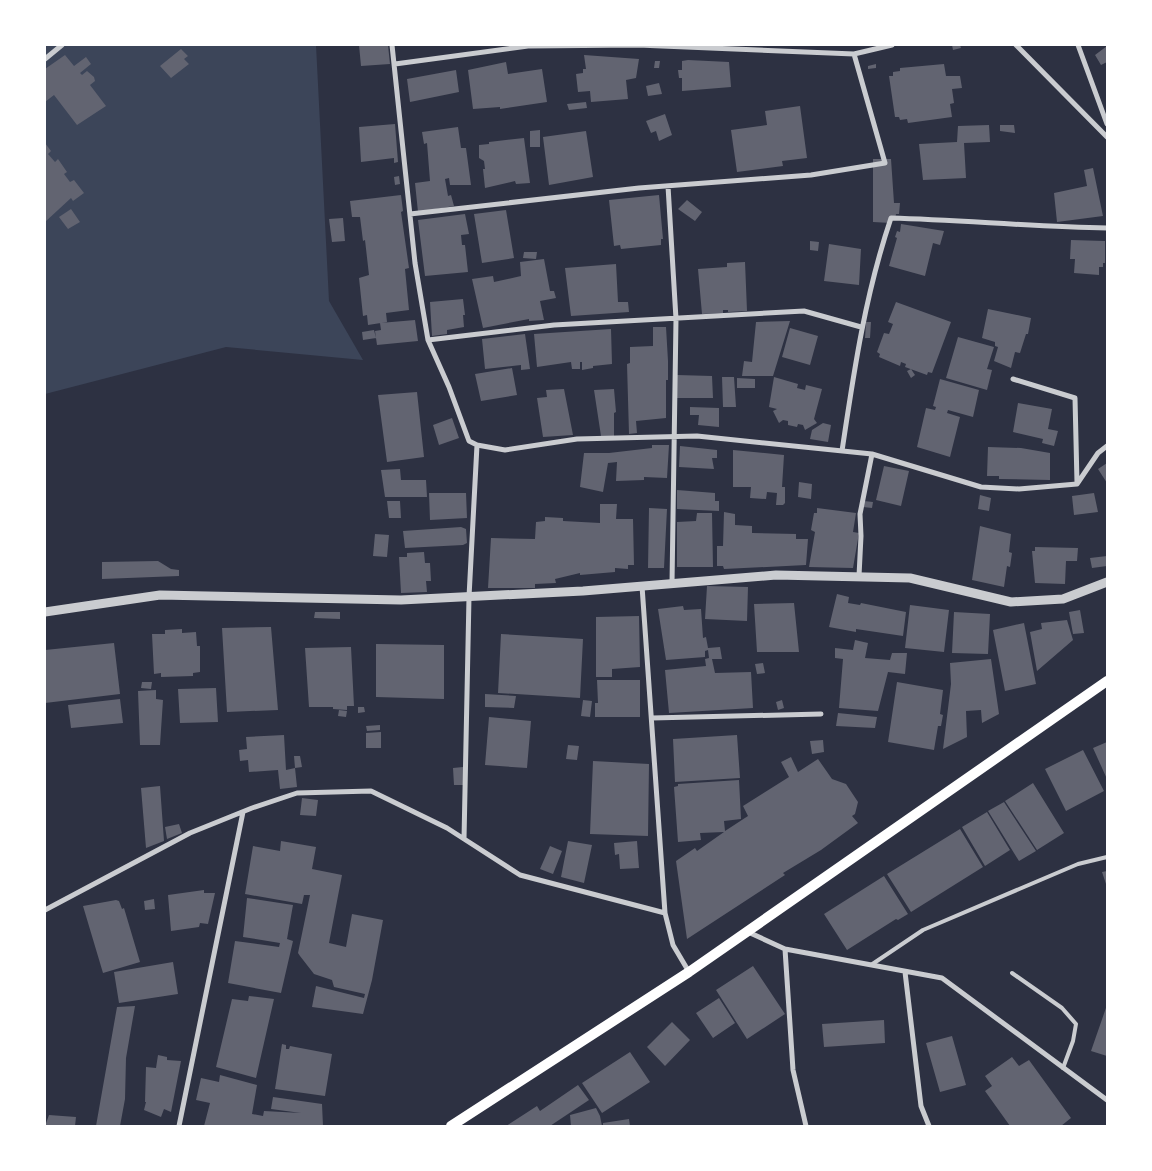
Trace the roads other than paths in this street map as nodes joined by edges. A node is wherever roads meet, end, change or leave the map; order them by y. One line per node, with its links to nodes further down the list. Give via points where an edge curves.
1 (62, 45): 7 (street)
2 (392, 45): 8 (street)
3 (892, 45): 6 (street)
4 (1016, 45): 10 (street)
5 (1078, 45): 9 (street)
6 (854, 54): 8 (street, via 638,45 528,46); 11 (street, via 885,163 811,175)
7 (45, 59)
8 (395, 64): 12 (street)
9 (1107, 124)
10 (1107, 137)
11 (668, 186): 12 (street); 14 (street)
12 (410, 214): 16 (street)
13 (1107, 228): 15 (street, via 891,218)
14 (676, 319): 15 (street, via 804,311); 16 (street, via 554,325); 18 (street)
15 (861, 327): 21 (street)
16 (428, 340): 19 (street, via 468,441)
17 (1013, 379): 23 (street, via 1074,398)
18 (674, 436): 19 (street, via 577,440 505,450); 21 (street); 26 (street)
19 (477, 445): 28 (street)
20 (1107, 446): 23 (street, via 1098,453)
21 (842, 451): 22 (street)
22 (872, 454): 23 (street, via 981,487 1020,489); 24 (street, via 860,514)
23 (1077, 484)
24 (859, 576): 25 (street, via 910,578 1011,602 1063,599); 26 (street, via 776,576)
25 (1107, 582)
26 (672, 584): 27 (street)
27 (642, 586): 28 (street); 32 (street)
28 (469, 596): 29 (street, via 401,600 160,595); 34 (street)
29 (45, 612)
30 (1107, 681): 38 (main road)
31 (821, 714): 32 (street)
32 (652, 718): 37 (street)
33 (243, 812): 34 (street, via 297,793 371,791); 36 (street, via 190,833); 46 (street)
34 (464, 839): 37 (street, via 520,875)
35 (1107, 857): 40 (lane, via 1069,868 923,930)
36 (45, 910)
37 (666, 913): 41 (street, via 673,945)
38 (747, 931): 39 (street); 41 (main road)
39 (785, 950): 40 (street); 48 (street, via 793,1070)
40 (871, 965): 42 (street)
41 (689, 972): 47 (main road)
42 (906, 972): 44 (street, via 942,978); 49 (street, via 921,1106)
43 (1012, 973): 44 (lane, via 1062,1008 1076,1024)
44 (1063, 1068): 45 (street)
45 (1107, 1100)
46 (179, 1126)
47 (452, 1126)
48 (806, 1126)
49 (929, 1126)

